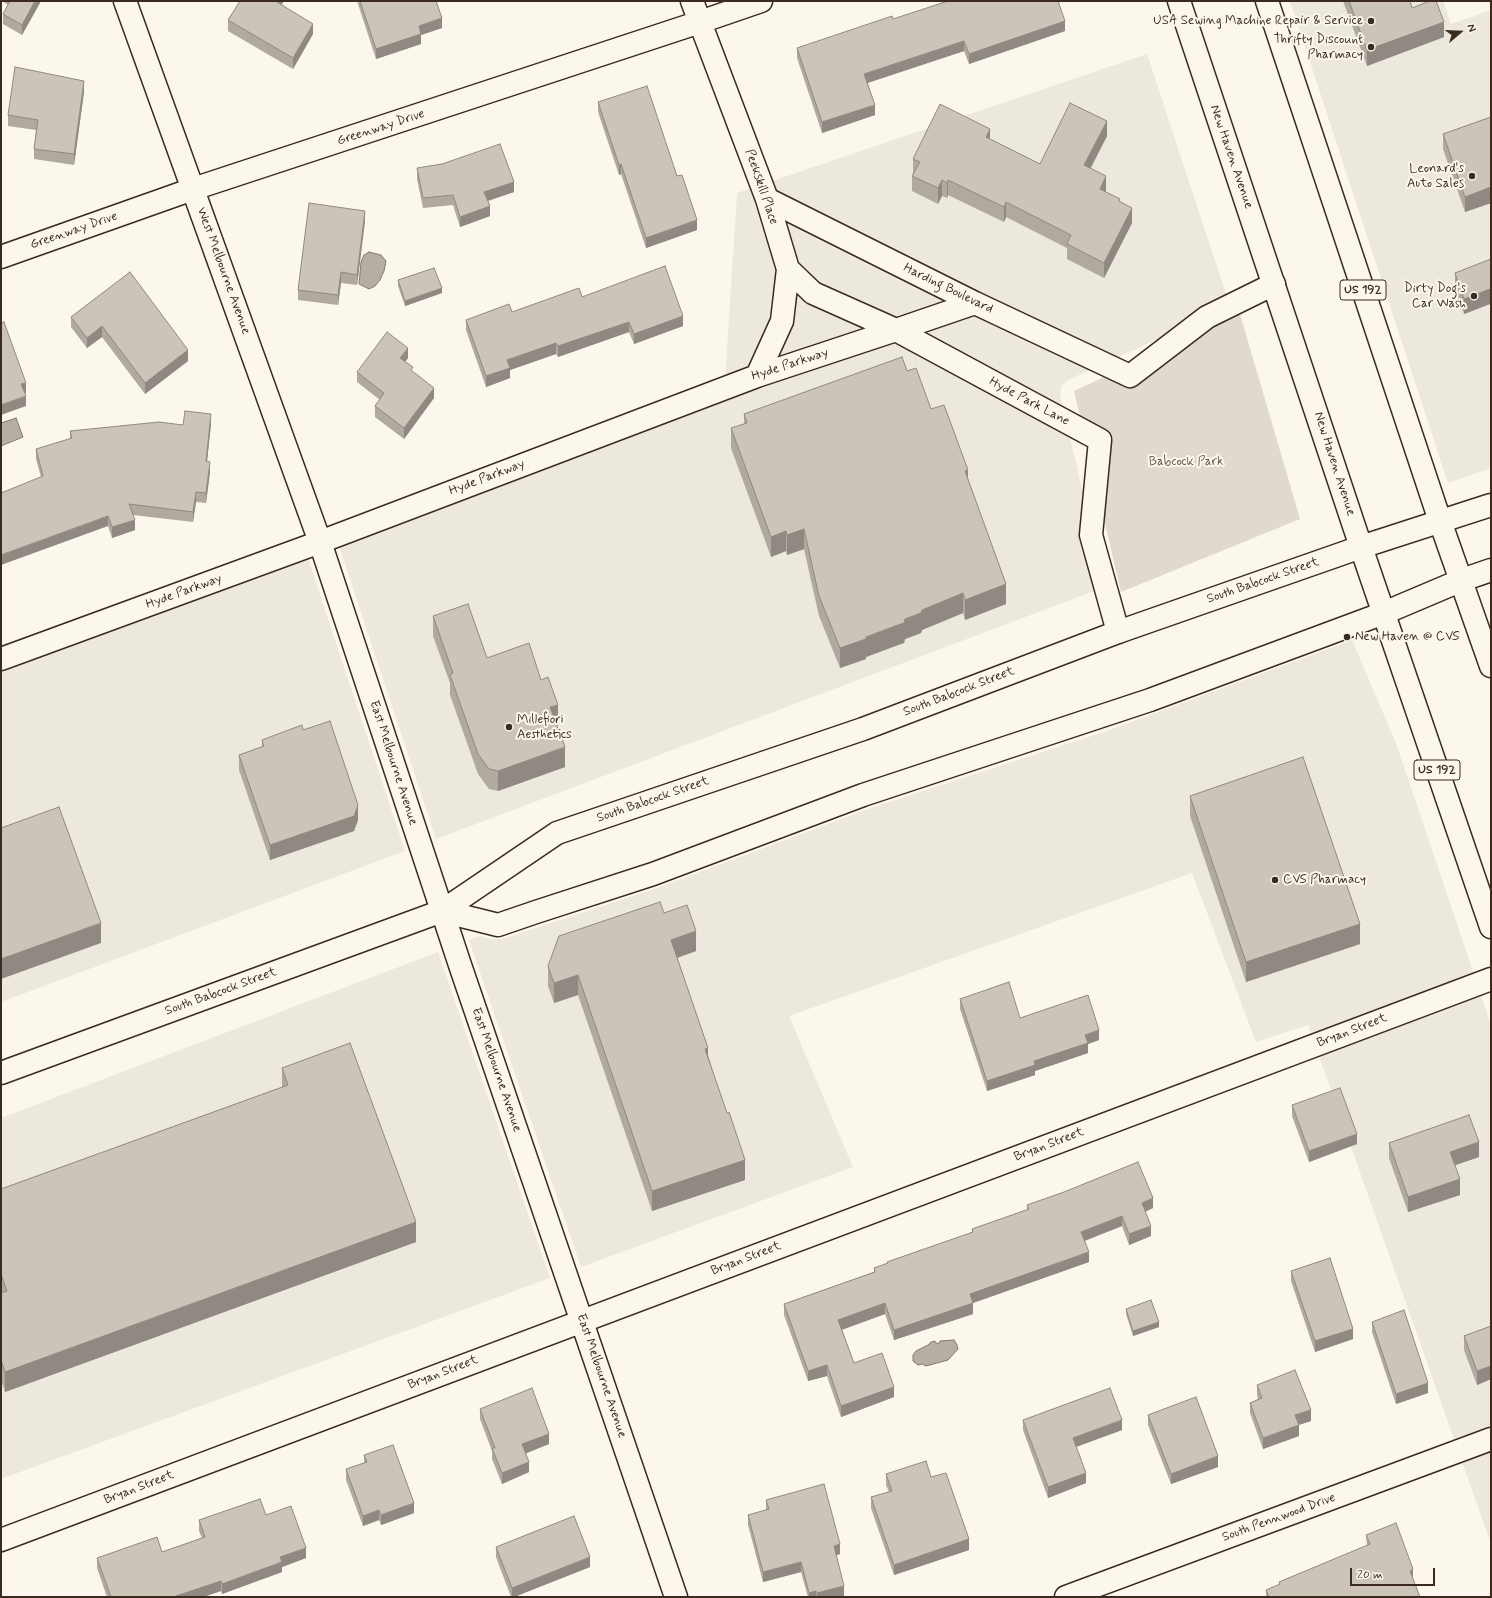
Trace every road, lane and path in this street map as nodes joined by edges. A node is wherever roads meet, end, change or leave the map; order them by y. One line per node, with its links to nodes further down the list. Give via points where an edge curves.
1 (125, 1): 7 (street, West Melbourne Avenue)
2 (692, 1): 6 (street, Peekskill Place)
3 (761, 1): 6 (street, Greenway Drive)
4 (1179, 1): 11 (street, New Haven Avenue / US 192)
5 (1267, 1): 16 (street, US 192)
6 (700, 22): 7 (street, Greenway Drive); 8 (street, Peekskill Place)
7 (193, 189): 9 (street, Greenway Drive); 17 (street, West Melbourne Avenue)
8 (767, 199): 10 (street, Peekskill Place); 12 (street, Harding Boulevard)
9 (1, 257)
10 (788, 269): 13 (street, Hyde Park Lane, via 813,293); 14 (street, Peekskill Place, via 782,321)
11 (1274, 284): 12 (street, Harding Boulevard, via 1207,317 1130,376); 18 (street, New Haven Avenue / US 192)
12 (975, 303): 13 (street, Hyde Parkway)
13 (896, 330): 14 (street, Hyde Parkway); 22 (street, Hyde Park Lane, via 1100,440 1091,535)
14 (757, 376): 17 (street, Hyde Parkway)
15 (1491, 505): 16 (street, South Babcock Street)
16 (1440, 521): 18 (street, South Babcock Street); 20 (street, US 192)
17 (320, 542): 23 (street, Hyde Parkway); 25 (street, East Melbourne Avenue)
18 (1361, 547): 21 (street, New Haven Avenue / US 192); 22 (street, South Babcock Street)
19 (1491, 570): 20 (street)
20 (1462, 580): 21 (street); 24 (street, US 192)
21 (1384, 613): 25 (street, via 1122,710 863,795 653,874 498,925); 26 (street, New Haven Avenue / US 192)
22 (1118, 632): 25 (street, South Babcock Street, via 863,729 557,833)
23 (1, 659)
24 (1491, 666)
25 (442, 911): 28 (street, South Babcock Street); 29 (street, East Melbourne Avenue)
26 (1491, 927)
27 (1491, 979): 29 (street, Bryan Street)
28 (1, 1073)
29 (582, 1320): 31 (street, Bryan Street); 32 (street, East Melbourne Avenue)
30 (1491, 1439): 33 (street, South Pennwood Drive)
31 (1, 1540)
32 (676, 1597)
33 (1066, 1597)

